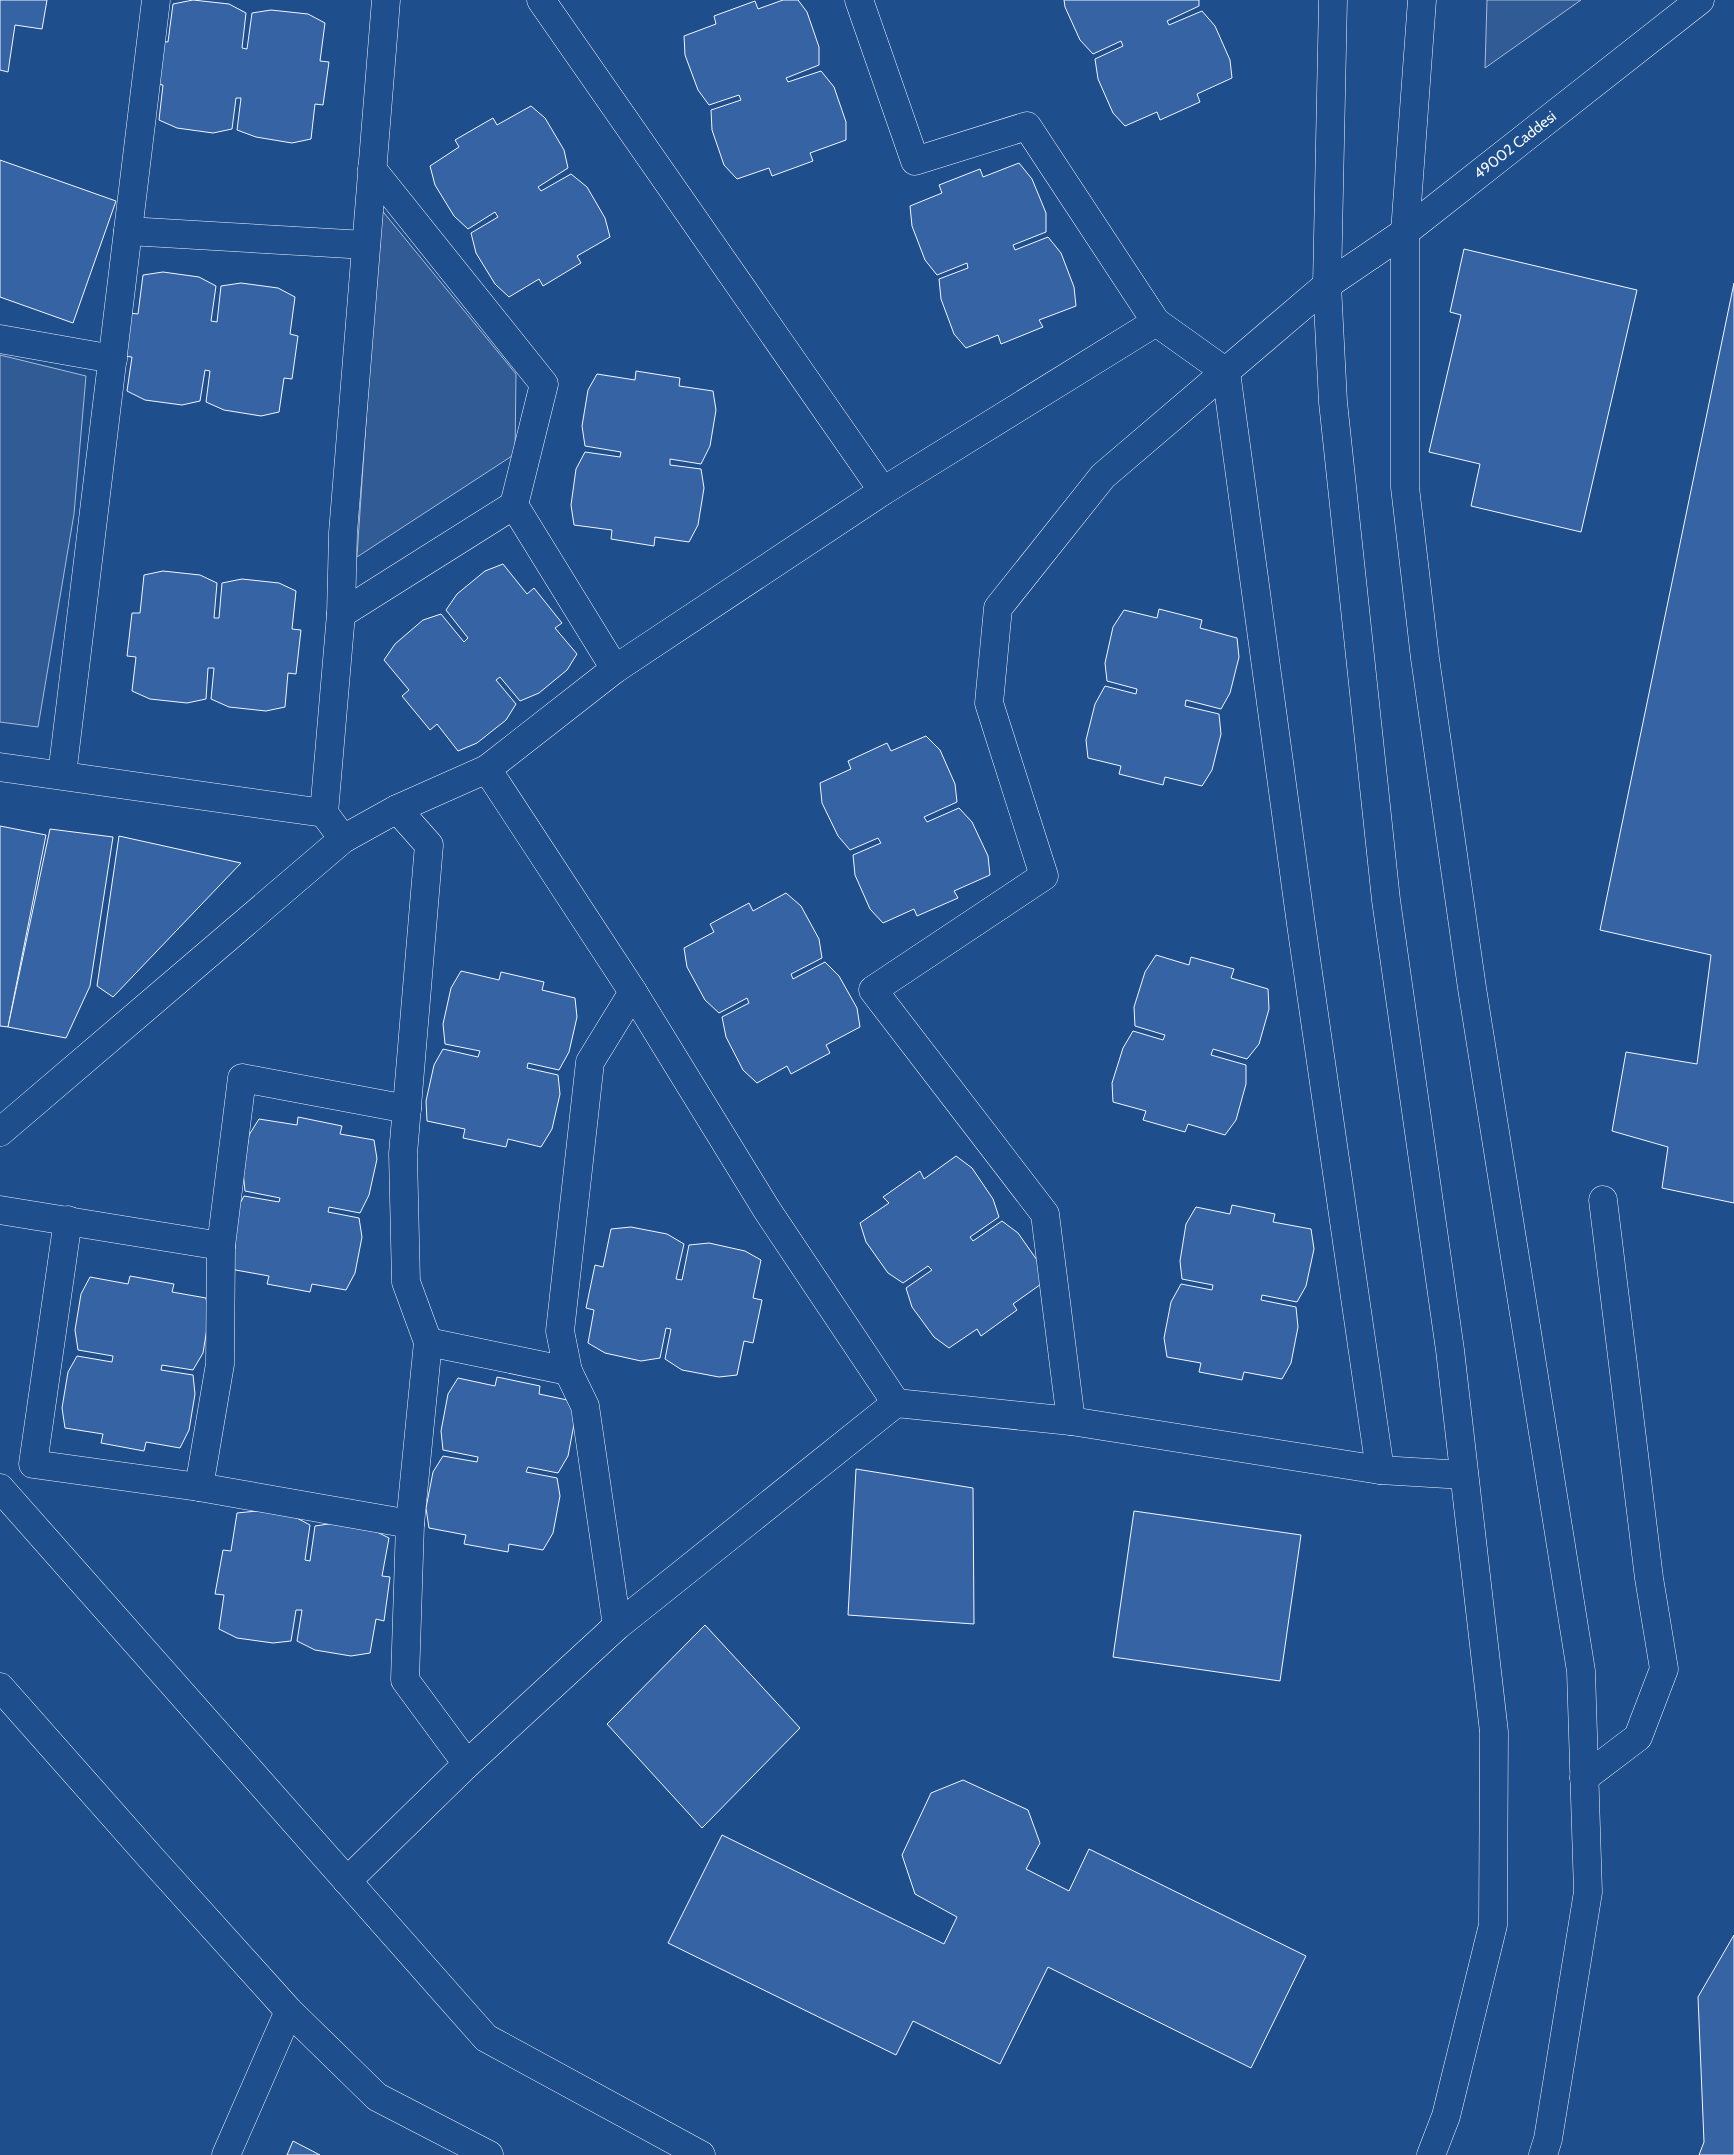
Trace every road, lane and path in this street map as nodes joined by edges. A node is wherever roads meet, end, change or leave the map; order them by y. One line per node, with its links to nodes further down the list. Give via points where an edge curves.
1 (156, 0): 9 (street)
2 (386, 0): 8 (street)
3 (541, 0): 17 (street)
4 (859, 0): 13 (street, via 915,161 1026,126)
5 (1334, 0): 12 (street)
6 (1422, 0): 10 (street)
7 (1700, 0): 10 (street, 49002 Caddesi)
8 (372, 169): 11 (street); 18 (street, via 544,384)
9 (128, 231): 11 (street); 15 (street)
10 (1405, 232): 12 (street, 49002 Caddesi); 46 (street, via 1405,487 1409,525 1472,988 1581,1671)
11 (366, 245): 19 (street, via 343,533)
12 (1327, 285): 16 (street, 49002 Caddesi); 39 (street, via 1333,402 1386,900 1450,1350)
13 (1156, 322): 16 (street); 17 (street)
14 (0, 339): 15 (street)
15 (113, 359): 23 (street)
16 (1226, 372): 37 (street, 49002 Caddesi, via 1103,476 998,608 989,703 1044,876 873,990 1045,1214); 38 (street)
17 (884, 491): 20 (street)
18 (514, 505): 19 (street); 20 (street)
19 (341, 614): 25 (street)
20 (615, 669): 22 (street)
21 (0, 767): 23 (street)
22 (487, 769): 24 (street); 27 (street)
23 (62, 775): 25 (street)
24 (397, 809): 26 (street); 28 (street, via 429,845)
25 (324, 814): 26 (street)
26 (343, 840): 29 (street)
27 (632, 992): 35 (street, via 590,1062 560,1330); 36 (street, via 766,1210)
28 (407, 1109): 33 (street, via 242,1078); 34 (street, via 403,1154 406,1282)
29 (0, 1132)
30 (1603, 1200): 46 (street, via 1649,1578 1664,1669 1638,1737)
31 (0, 1210): 32 (street)
32 (68, 1220): 33 (street); 40 (street, via 32,1464)
33 (221, 1246): 40 (street, via 220,1364)
34 (428, 1342): 35 (street); 42 (street)
35 (568, 1371): 43 (street, via 585,1406)
36 (896, 1403): 37 (street); 43 (street)
37 (1071, 1421): 38 (street)
38 (1380, 1470): 39 (street)
39 (1464, 1475): 52 (street, via 1494,1732 1493,1926 1446,2116)
40 (199, 1487): 42 (street)
41 (0, 1488): 47 (street)
42 (410, 1524): 45 (street, via 405,1680)
43 (617, 1626): 45 (street)
44 (0, 1687): 48 (street)
45 (468, 1764): 47 (street)
46 (1584, 1778): 53 (street, via 1588,1892)
47 (347, 1881): 51 (street, via 486,2038)
48 (290, 2011): 49 (street); 50 (street, via 377,2098)
49 (226, 2155)
50 (489, 2155)
51 (701, 2155)
52 (1431, 2155)
53 (1543, 2155)

